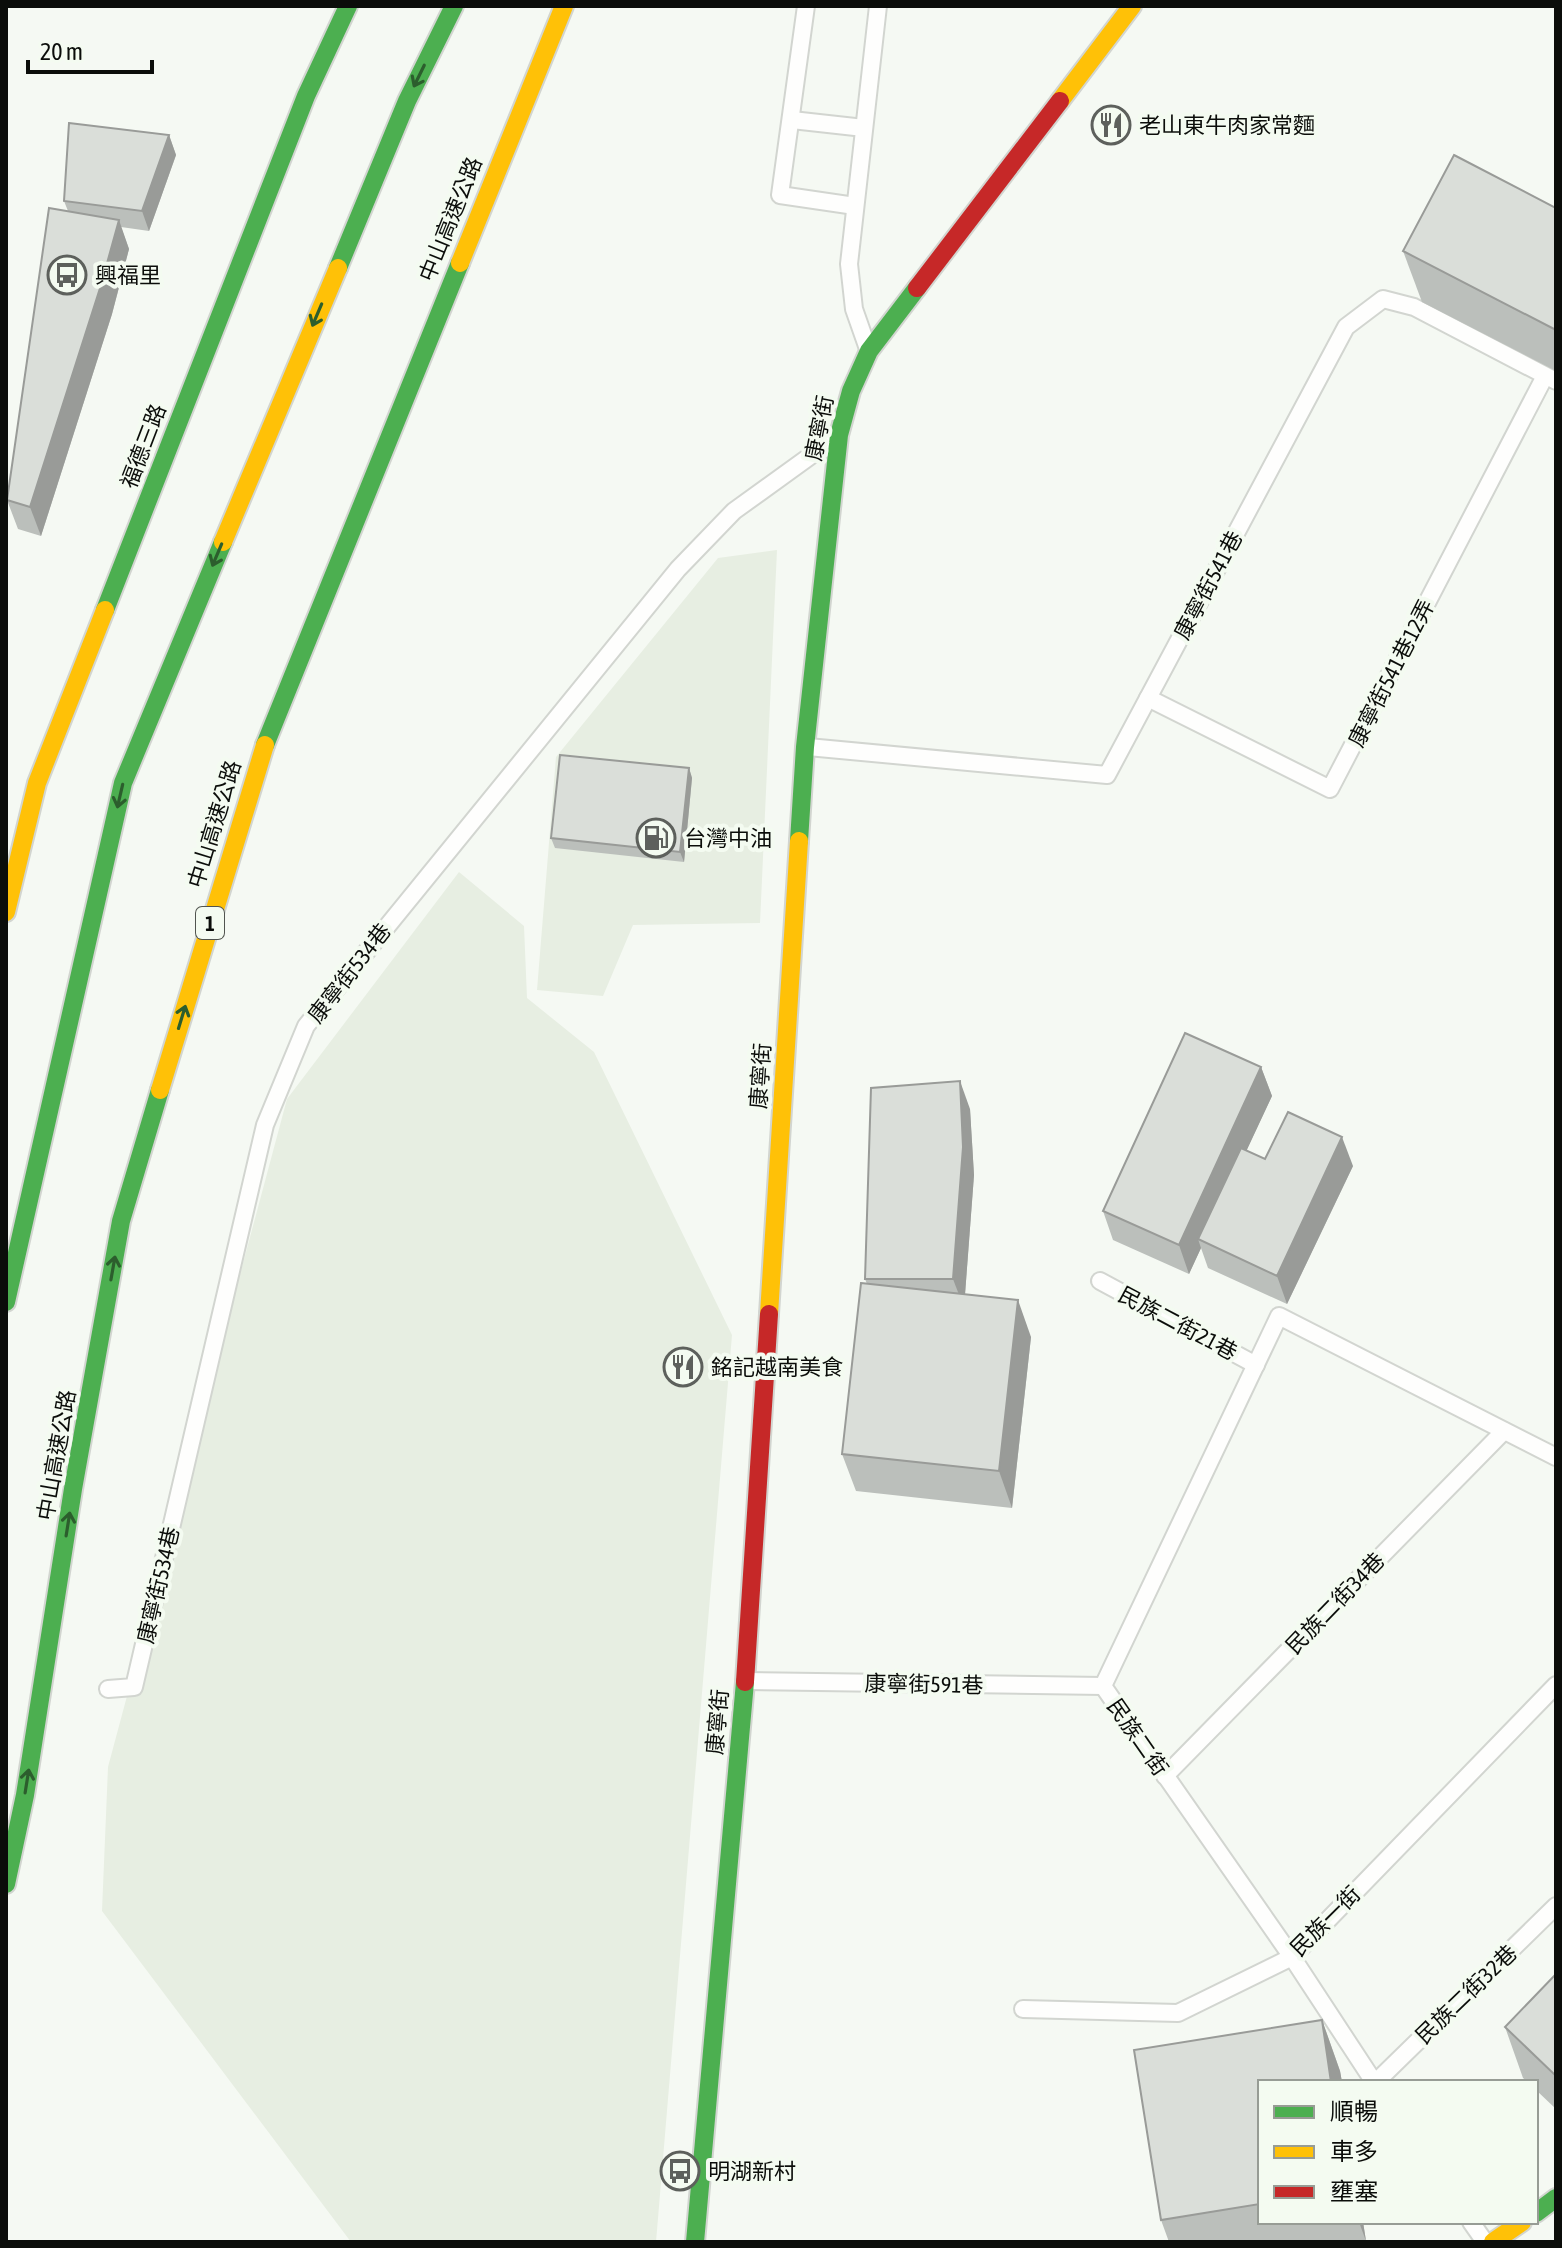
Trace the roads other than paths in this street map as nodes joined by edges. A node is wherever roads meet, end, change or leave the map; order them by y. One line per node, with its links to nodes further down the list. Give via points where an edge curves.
1 (348, 6): 16 (main road, 福德三路, via 306,96)
2 (454, 6): 19 (main road, one-way to 19, via 407,101 123,783)
3 (564, 6): 28 (main road, 中山高速公路 / 1, one-way to 3, via 119,1235 139,1161 259,760)
4 (806, 6): 7 (lane)
5 (878, 6): 8 (lane)
6 (1132, 6): 10 (main road, 康寧街)
7 (792, 120): 8 (lane); 9 (lane, via 780,195)
8 (864, 128): 9 (lane)
9 (855, 206): 10 (lane, via 849,264 854,309)
10 (869, 351): 12 (main road, 康寧街)
11 (1550, 378): 13 (lane, 康寧街541巷, via 1414,307 1383,299 1346,327); 13 (lane, 康寧街541巷12弄, via 1330,789)
12 (839, 435): 14 (main road, 康寧街); 26 (lane, 康寧街534巷, via 734,511 678,569 306,1026 265,1125 134,1687)
13 (1148, 698): 14 (lane, 康寧街541巷, via 1107,775)
14 (805, 747): 23 (main road, 康寧街)
15 (16, 775): 16 (main road)
16 (37, 783): 17 (main road, 福德三路)
17 (6, 912)
18 (1100, 1281): 20 (lane, 民族二街21巷)
19 (6, 1302)
20 (1256, 1365): 21 (lane, 民族二街, via 1279,1316); 25 (lane, 民族二街)
21 (1504, 1431): 22 (lane); 27 (lane, 民族二街34巷)
22 (1556, 1457)
23 (745, 1681): 25 (lane, 康寧街591巷); 38 (main road, 康寧街)
24 (1556, 1685): 30 (lane, 民族一街)
25 (1103, 1686): 27 (lane, 民族二街)
26 (108, 1689)
27 (1165, 1776): 30 (lane, 民族二街)
28 (6, 1884)
29 (1556, 1906): 33 (lane, 民族二街32巷)
30 (1292, 1957): 31 (lane, 民族一街, via 1178,2013); 32 (lane, 民族二街)
31 (1023, 2009)
32 (1374, 2080)
33 (1377, 2080)
34 (1556, 2198): 35 (main road)
35 (1538, 2212)
36 (1472, 2224): 39 (lane)
37 (1519, 2224): 40 (main road)
38 (695, 2242)
39 (1485, 2242)
40 (1493, 2242)

